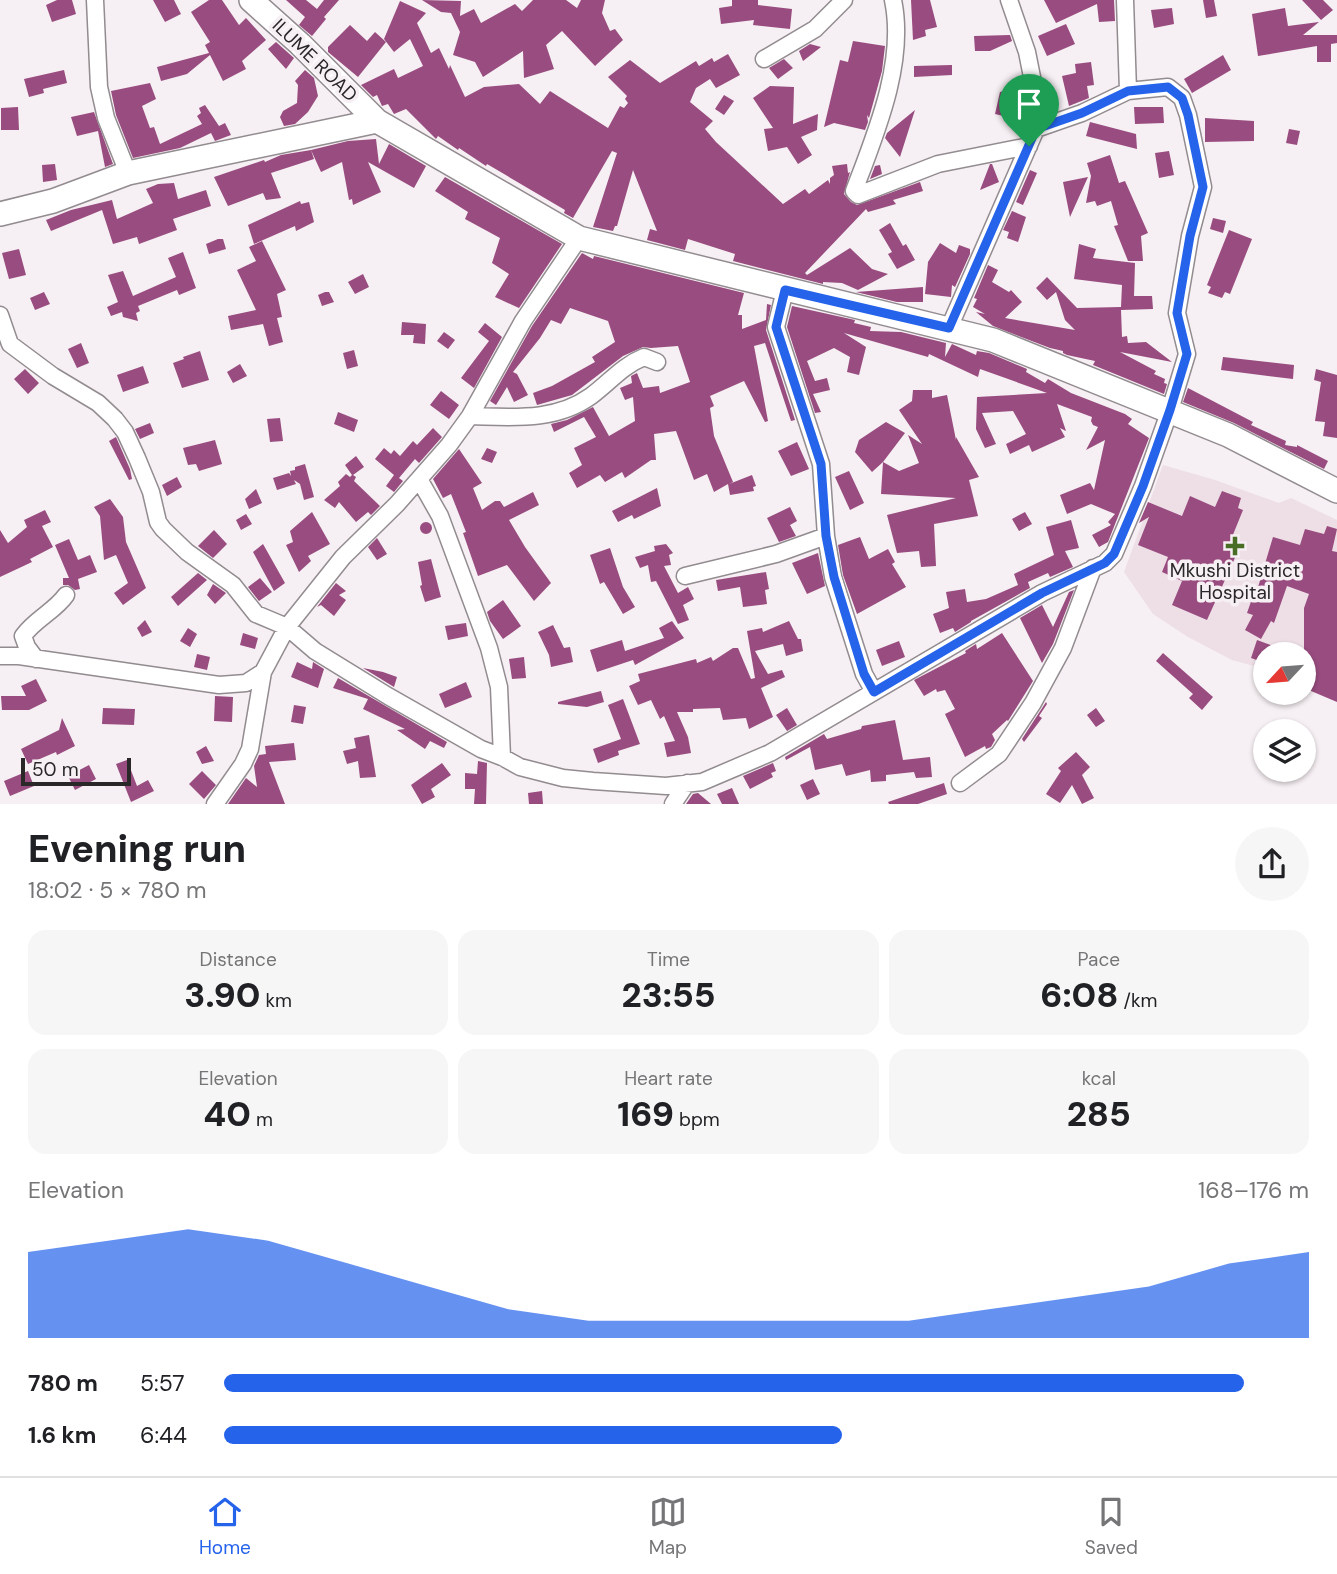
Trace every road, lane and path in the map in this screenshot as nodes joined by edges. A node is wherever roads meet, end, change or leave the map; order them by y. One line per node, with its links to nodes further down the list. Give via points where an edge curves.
1 (95, 0): 12 (street, via 99,87)
2 (251, 0): 9 (street, ILUME ROAD)
3 (844, 0): 7 (street, via 815,29)
4 (893, 0): 11 (street, via 898,23 895,57 854,191 858,195 937,164)
5 (1009, 0): 10 (street, via 1027,52)
6 (1125, 0): 8 (street)
7 (764, 59)
8 (1128, 91): 10 (street); 19 (street, via 1168,87 1177,92 1188,115 1202,175 1177,313 1187,354)
9 (377, 121): 12 (street); 14 (street, ILUME ROAD)
10 (1036, 129): 11 (street)
11 (1029, 146): 17 (street)
12 (128, 173): 13 (street, via 53,201)
13 (0, 214)
14 (579, 238): 15 (street, ILUME ROAD); 20 (street, via 523,321)
15 (785, 290): 17 (street, ILUME ROAD); 23 (street, via 776,327 821,464)
16 (0, 315): 27 (street, via 10,344 98,403 125,432 163,529 233,585 256,614)
17 (949, 328): 19 (street, ILUME ROAD, via 993,340)
18 (657, 362): 20 (street, via 644,357 629,363 588,398 540,417)
19 (1170, 410): 22 (street, ILUME ROAD); 24 (street, via 1114,554)
20 (470, 416): 21 (street)
21 (419, 479): 27 (street, via 343,557); 32 (street, via 440,516 489,648 499,687)
22 (1337, 491)
23 (826, 536): 25 (street, via 776,554); 31 (street, via 839,594)
24 (1093, 568): 31 (street); 34 (street, via 1063,648 1033,703 999,754)
25 (685, 576)
26 (66, 595): 29 (street, via 23,636)
27 (287, 627): 30 (street); 32 (street, via 388,696 481,750)
28 (0, 656): 29 (street)
29 (36, 659): 30 (street, via 219,685 246,683)
30 (263, 672): 35 (street, via 250,749)
31 (874, 692): 33 (street, via 770,752 716,778)
32 (502, 757): 33 (street, via 520,767 563,778 666,786)
33 (687, 783): 36 (street)
34 (960, 783)
35 (215, 804)
36 (673, 804)

